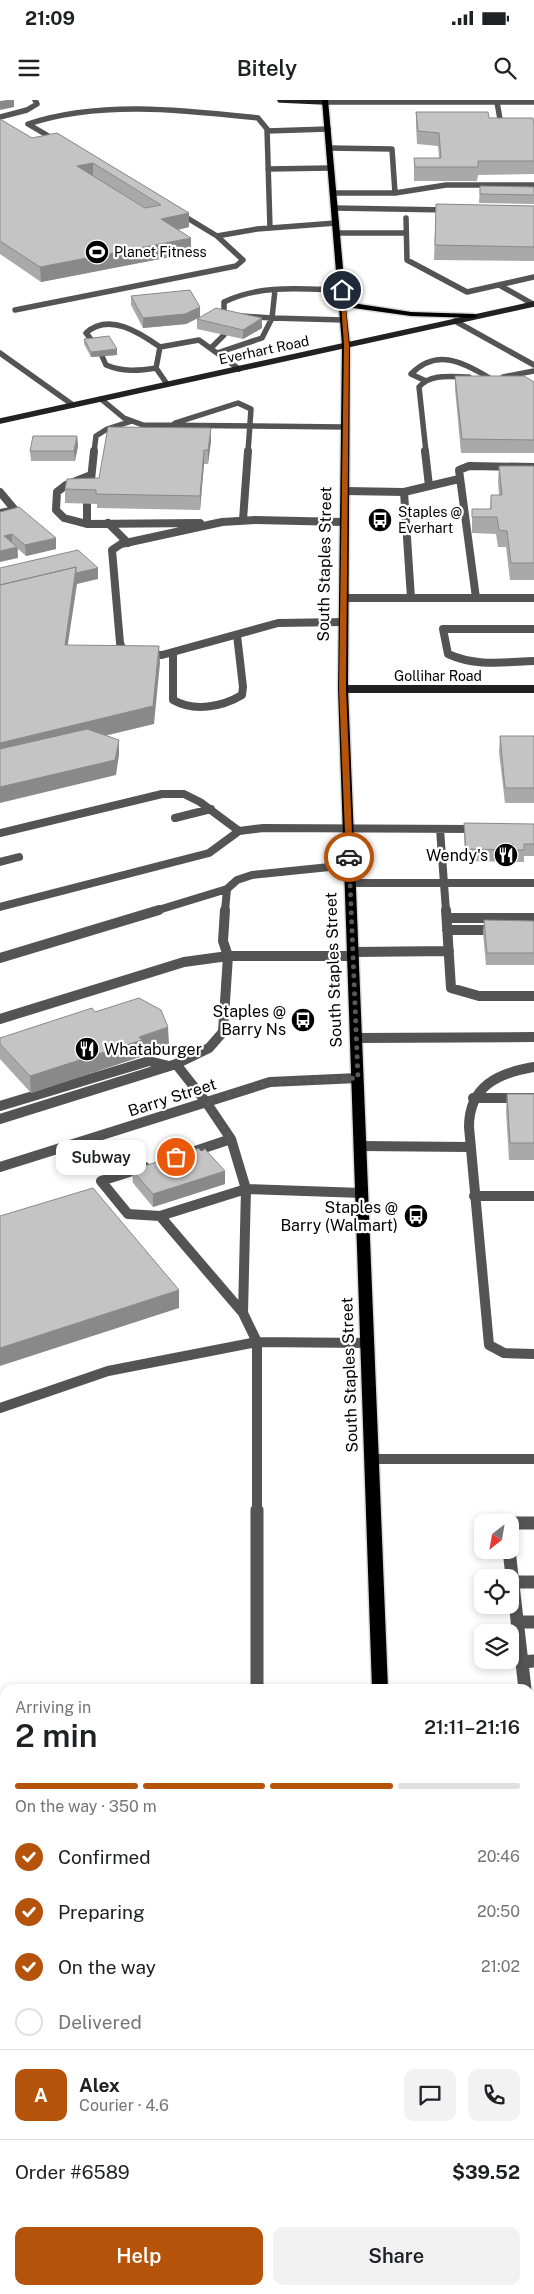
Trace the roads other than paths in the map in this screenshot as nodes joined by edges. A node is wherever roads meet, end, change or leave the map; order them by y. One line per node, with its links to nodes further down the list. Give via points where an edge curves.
1 (35, 100): 9 (street, via 37,104 26,110)
2 (280, 100): 3 (main road)
3 (325, 101): 4 (street); 11 (main road, South Staples Street)
4 (451, 101): 5 (street)
5 (497, 102): 6 (street); 10 (street, via 501,125)
6 (534, 102)
7 (182, 105): 8 (street)
8 (177, 110): 12 (street, via 258,118); 13 (street, via 115,104 56,112 28,124)
9 (0, 117)
10 (509, 125)
11 (328, 129): 12 (street); 14 (main road, South Staples Street)
12 (267, 131): 16 (street)
13 (63, 145)
14 (329, 148): 15 (main road, South Staples Street); 19 (street, via 392,149)
15 (331, 168): 16 (street); 18 (main road, South Staples Street)
16 (268, 169): 25 (street)
17 (534, 185): 19 (street, via 446,185)
18 (333, 193): 19 (street); 21 (main road, South Staples Street)
19 (395, 193)
20 (170, 208): 28 (street)
21 (334, 208): 22 (street); 24 (main road, South Staples Street)
22 (455, 210)
23 (406, 218): 27 (street)
24 (336, 223): 25 (street); 26 (main road, South Staples Street)
25 (270, 228): 28 (street)
26 (337, 233): 27 (street); 32 (main road, South Staples Street)
27 (406, 233): 30 (street, via 407,260 467,292)
28 (217, 236): 35 (street, via 243,260 236,266)
29 (534, 278): 30 (street)
30 (501, 286): 34 (street)
31 (275, 290): 32 (street); 36 (street, via 255,290 235,295 224,302 222,317); 38 (street)
32 (342, 290): 33 (main road, South Staples Street)
33 (343, 304): 37 (main road, via 411,314); 39 (main road, South Staples Street)
34 (534, 304): 37 (main road, Everhart Road)
35 (15, 310)
36 (249, 316): 38 (street); 41 (street)
37 (474, 316): 40 (main road, Everhart Road)
38 (272, 318): 39 (street); 50 (street, via 262,338)
39 (344, 320): 46 (main road, South Staples Street)
40 (455, 320): 46 (main road, Everhart Road); 52 (street)
41 (240, 323)
42 (201, 330): 44 (street)
43 (224, 335): 48 (street)
44 (199, 340): 47 (street); 48 (street)
45 (94, 343): 47 (street, via 86,333 89,329 119,324 132,328)
46 (346, 345): 54 (main road, Everhart Road); 65 (main road, South Staples Street)
47 (160, 347): 53 (street)
48 (211, 348): 50 (street)
49 (0, 353): 60 (street)
50 (217, 353): 54 (street)
51 (102, 356): 53 (street, via 106,365 114,369 137,371)
52 (534, 365)
53 (156, 368): 58 (street)
54 (239, 369): 58 (main road, Everhart Road)
55 (534, 371): 56 (street)
56 (488, 377): 57 (street, via 442,377); 57 (street, via 459,361 448,359 421,364 411,374)
57 (426, 381): 69 (street, via 419,387)
58 (167, 384): 59 (main road, Everhart Road)
59 (101, 399): 60 (main road, Everhart Road); 62 (street)
60 (73, 405): 61 (main road, Everhart Road)
61 (0, 421)
62 (132, 421): 63 (street); 67 (street, via 96,436)
63 (165, 426): 64 (street); 64 (street, via 238,403 251,409)
64 (250, 427): 65 (street); 76 (street)
65 (346, 427): 70 (main road, South Staples Street)
66 (534, 467): 68 (street, via 469,466 459,470)
67 (92, 476): 72 (street); 78 (street, via 66,485 57,492 56,510 64,518)
68 (459, 479): 69 (street); 84 (street)
69 (429, 486): 73 (street)
70 (345, 491): 73 (street); 77 (main road, South Staples Street)
71 (0, 492): 75 (street, via 15,510)
72 (88, 492)
73 (404, 492): 83 (street)
74 (87, 504): 78 (street)
75 (0, 512)
76 (243, 520): 77 (street); 80 (street)
77 (344, 522): 82 (main road, South Staples Street)
78 (87, 524): 79 (street)
79 (108, 524): 80 (street); 81 (street)
80 (208, 524): 81 (street)
81 (128, 542): 89 (street, via 112,550 123,651 162,655)
82 (343, 598): 83 (street); 86 (main road, South Staples Street)
83 (411, 598): 84 (street)
84 (476, 598): 85 (street)
85 (534, 598)
86 (343, 622): 88 (street, via 278,624); 91 (main road, South Staples Street)
87 (534, 629): 90 (street, via 443,629 448,654 456,658 467,661)
88 (237, 635): 89 (street); 89 (street, via 243,687 242,695 236,700 195,708 181,706 173,700)
89 (173, 652)
90 (534, 661)
91 (342, 689): 92 (main road, Gollihar Road); 95 (main road, South Staples Street)
92 (534, 689)
93 (211, 809): 94 (street); 98 (street); 99 (street, via 184,794 162,794)
94 (175, 818)
95 (348, 828): 96 (street); 98 (street); 102 (main road, South Staples Street)
96 (440, 829): 97 (street); 104 (street)
97 (487, 829)
98 (239, 831): 107 (street, via 209,853)
99 (0, 833)
100 (19, 857): 101 (street)
101 (0, 862)
102 (350, 865): 103 (main road, South Staples Street); 106 (street, via 252,875 237,880)
103 (350, 883): 104 (street); 113 (main road, South Staples Street)
104 (444, 883): 105 (street); 108 (street)
105 (534, 883)
106 (227, 889): 114 (street, via 223,941); 115 (street)
107 (0, 907)
108 (447, 918): 109 (street); 110 (street)
109 (534, 918)
110 (447, 930): 111 (street); 112 (street)
111 (505, 930)
112 (449, 951): 113 (street); 116 (street, via 451,988 479,996)
113 (353, 954): 114 (street); 119 (main road, South Staples Street)
114 (228, 956): 117 (street, via 184,962); 120 (street, via 223,1032 209,1049)
115 (0, 958)
116 (534, 996)
117 (0, 1019)
118 (534, 1037): 119 (street)
119 (356, 1038): 122 (main road, South Staples Street)
120 (173, 1065): 125 (street); 126 (street, via 149,1061); 127 (street)
121 (534, 1067): 123 (street, via 499,1076)
122 (358, 1078): 125 (street, Barry Street, via 270,1082); 129 (main road, South Staples Street)
123 (473, 1098): 124 (street); 130 (street, via 469,1114)
124 (534, 1098)
125 (206, 1102): 128 (street); 133 (street, Barry Street)
126 (0, 1106)
127 (0, 1119)
128 (231, 1139): 131 (street); 134 (street)
129 (360, 1146): 130 (street); 135 (main road, South Staples Street)
130 (469, 1147): 136 (street)
131 (185, 1154)
132 (157, 1163): 138 (street, via 101,1181 128,1214)
133 (0, 1168)
134 (246, 1189): 135 (street); 138 (street); 139 (street)
135 (362, 1193): 141 (main road, South Staples Street)
136 (474, 1196): 137 (street); 142 (street, via 490,1345 495,1351 508,1354)
137 (534, 1196)
138 (160, 1216): 139 (street)
139 (243, 1314): 140 (street)
140 (257, 1342): 141 (street); 143 (street, via 108,1371); 154 (street)
141 (367, 1343): 144 (main road, South Staples Street)
142 (534, 1354)
143 (0, 1408)
144 (372, 1459): 145 (street); 155 (main road, South Staples Street)
145 (534, 1459)
146 (519, 1523): 147 (street)
147 (534, 1523)
148 (519, 1582): 149 (street)
149 (534, 1582)
150 (517, 1614): 151 (street)
151 (518, 1622): 152 (street); 153 (street)
152 (534, 1622)
153 (528, 1661): 156 (street)
154 (257, 1684)
155 (380, 1684)
156 (526, 1684)

